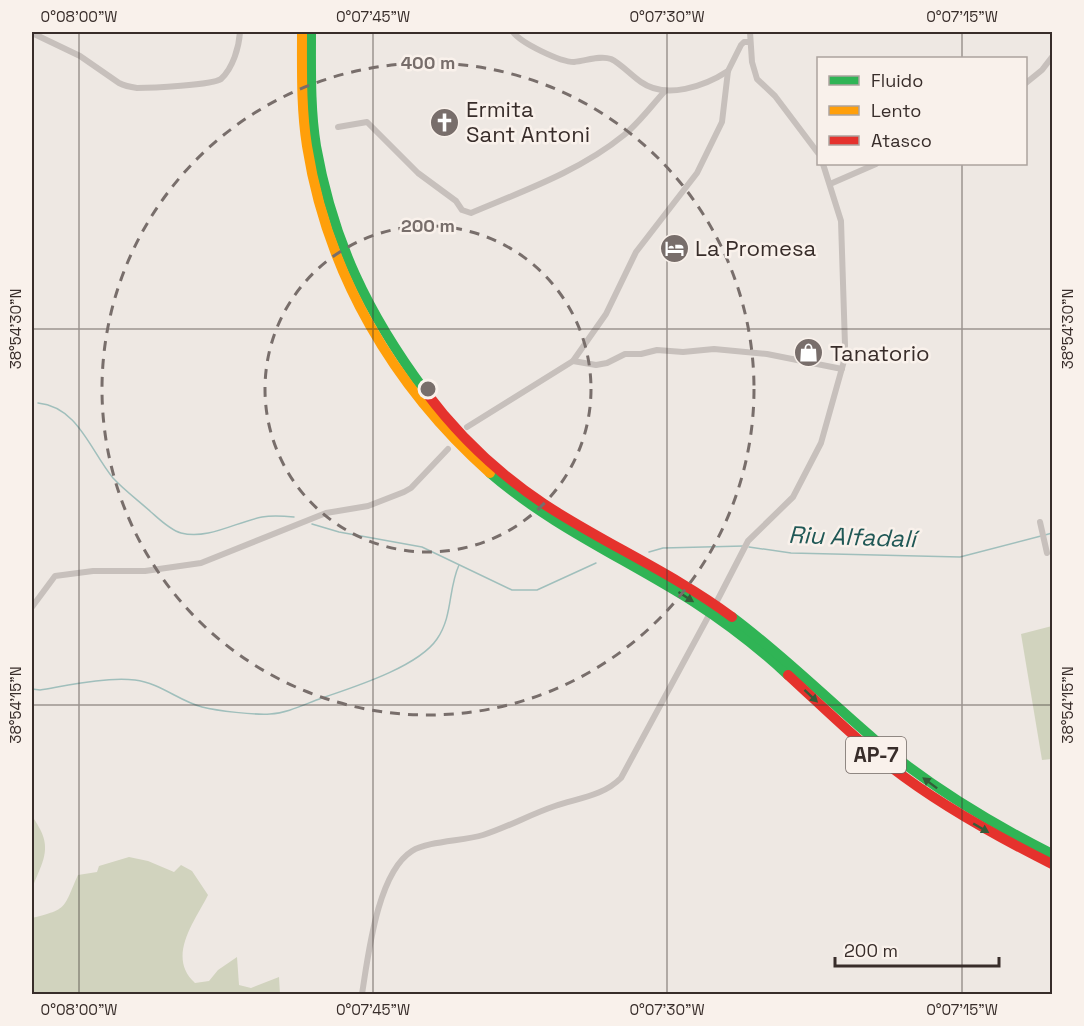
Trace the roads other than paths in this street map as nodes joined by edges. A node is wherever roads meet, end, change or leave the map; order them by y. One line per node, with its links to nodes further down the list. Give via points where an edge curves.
1 (240, 32): 6 (street, via 233,61 216,82 145,88 119,83 80,56)
2 (302, 32): 24 (highway, AP-7, one-way to 24, via 302,119 317,196 344,277 395,368 434,418 507,488 562,526)
3 (311, 32): 24 (highway, AP-7, via 309,84 324,189 345,258 393,350 440,412 513,482 567,518 678,580)
4 (513, 32): 11 (street, via 527,44 568,61 610,59 643,84)
5 (750, 32): 7 (street)
6 (32, 33)
7 (750, 42): 9 (street, via 741,45); 13 (street, via 757,79)
8 (1053, 57): 10 (street)
9 (728, 71): 11 (street, via 704,85); 17 (street, via 722,122 698,170 636,252 606,314)
10 (1027, 82)
11 (663, 91): 12 (street, via 626,134 594,156 471,213 462,210 456,201 418,173 367,122)
12 (338, 127)
13 (817, 150)
14 (823, 165): 16 (street)
15 (874, 165): 16 (street)
16 (830, 184): 18 (street, via 841,221 845,345)
17 (573, 361): 18 (street, via 596,365 625,354 714,350 767,354); 19 (street)
18 (842, 369): 24 (street, via 822,442 797,491 748,541)
19 (467, 427)
20 (448, 449): 23 (street, via 411,488 381,501 326,513 201,563 145,571 55,576)
21 (1041, 524): 22 (street)
22 (1047, 554)
23 (32, 607)
24 (713, 610): 25 (highway, AP-7, one-way to 24, via 932,785 875,740 784,657); 26 (highway, AP-7, one-way to 26, via 771,658 869,750 925,793 996,837); 27 (street, via 614,785 484,835 423,846 400,862 374,924)
25 (1053, 854)
26 (1053, 864)
27 (362, 994)

